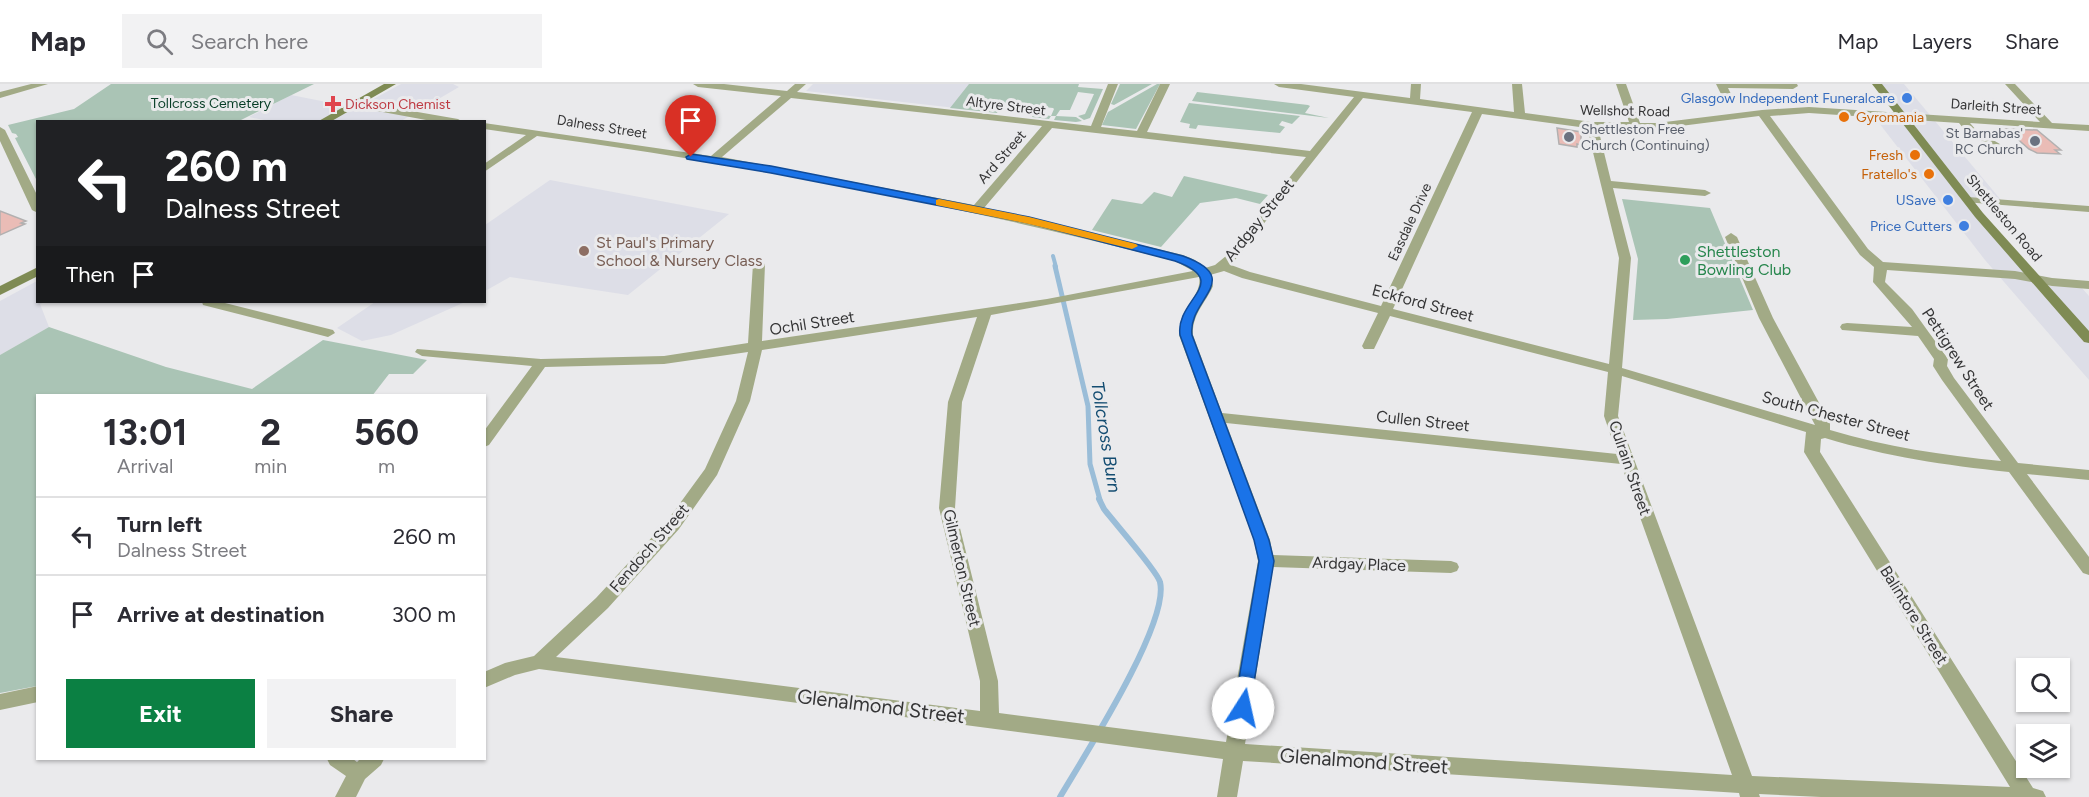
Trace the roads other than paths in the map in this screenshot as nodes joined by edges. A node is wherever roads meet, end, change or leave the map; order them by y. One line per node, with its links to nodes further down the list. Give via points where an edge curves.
1 (43, 84): 16 (street)
2 (391, 84): 20 (street)
3 (698, 84): 17 (street, Altyre Street)
4 (801, 84): 17 (street)
5 (1113, 84): 35 (street)
6 (1165, 84): 37 (street)
7 (1279, 84): 15 (street, Wellshot Road)
8 (1416, 84): 18 (street)
9 (1517, 84): 24 (street)
10 (1621, 84): 32 (street)
11 (1877, 84): 23 (street, Shettleston Road)
12 (2010, 84): 30 (street)
13 (1721, 85): 14 (street); 19 (street)
14 (1793, 86)
15 (1361, 94): 18 (street, Wellshot Road); 39 (street, Ardgay Street)
16 (0, 95)
17 (789, 95): 28 (street, Altyre Street); 41 (street)
18 (1414, 102): 21 (street, Wellshot Road)
19 (1730, 102)
20 (354, 104): 26 (street); 27 (street)
21 (1478, 111): 24 (street, Wellshot Road); 60 (street, Easdale Drive)
22 (1762, 113): 23 (street, Wellshot Road, via 1809,110); 32 (street, Wellshot Road); 53 (street, via 1864,252)
23 (1900, 114): 25 (street, Darleith Street); 46 (street, Shettleston Road)
24 (1520, 117): 29 (street, Wellshot Road)
25 (1960, 118): 30 (street, Darleith Street); 38 (street, via 1972,132)
26 (326, 120)
27 (447, 120)
28 (1049, 124): 35 (street, Altyre Street); 49 (street, Ard Street)
29 (1592, 125): 32 (street, Wellshot Road); 44 (street, Culrain Street)
30 (2049, 125): 33 (street, Darleith Street)
31 (486, 126): 36 (street, Dalness Street)
32 (1636, 127)
33 (2089, 128)
34 (0, 130): 40 (street)
35 (1094, 130): 37 (street, Altyre Street)
36 (536, 132): 41 (street, Dalness Street); 43 (street)
37 (1140, 135): 39 (street, Altyre Street)
38 (2001, 149)
39 (1312, 154): 52 (street, Ardgay Street)
40 (14, 157): 42 (street); 47 (street)
41 (713, 160): 49 (street, Dalness Street)
42 (0, 161)
43 (486, 169)
44 (1607, 184): 45 (street); 70 (street, Culrain Street, via 1625,258)
45 (1705, 194)
46 (1968, 200): 48 (street); 56 (street, Shettleston Road)
47 (36, 206)
48 (2089, 209)
49 (976, 210): 55 (street, Dalness Street, via 1179,258)
50 (1731, 237): 72 (street, Balintore Street, via 1766,318 1823,423)
51 (759, 264): 67 (street, Fendoch Street)
52 (1223, 266): 55 (street, Ardgay Street); 60 (street, Eckford Street)
53 (1880, 266): 56 (street); 63 (street, Pettigrew Street, via 1879,282)
54 (36, 273): 58 (street)
55 (1203, 273): 61 (street, Ochil Street); 71 (street, via 1208,279 1207,286 1186,317 1185,329)
56 (2036, 279): 57 (street); 65 (street, Shettleston Road)
57 (2089, 285)
58 (0, 291)
59 (212, 303): 64 (street)
60 (1386, 310): 66 (street, Easdale Drive); 70 (street, Eckford Street)
61 (985, 313): 67 (street, Ochil Street); 84 (street, Gilmerton Street, via 955,402 947,508 989,681)
62 (1847, 327): 63 (street)
63 (1922, 332): 75 (street, Pettigrew Street, via 1941,359 1940,366 1949,380)
64 (328, 333)
65 (2089, 339)
66 (1369, 346)
67 (755, 349): 69 (street, Ochil Street, via 664,360); 80 (street, Fendoch Street, via 743,402 712,471 673,525 602,603)
68 (422, 352): 69 (street, Ochil Street)
69 (541, 363): 73 (street)
70 (1615, 370): 72 (street, South Chester Street); 74 (street, Culrain Street, via 1611,416)
71 (1216, 417): 74 (street, Cullen Street); 77 (street, via 1262,540)
72 (1818, 432): 75 (street, South Chester Street, via 1911,456); 90 (street, Balintore Street, via 1812,452)
73 (486, 439)
74 (1627, 460): 89 (street, Culrain Street)
75 (2013, 468): 76 (street, South Chester Street); 79 (street, Pettigrew Street)
76 (2089, 475)
77 (1266, 561): 78 (street, Ardgay Place); 85 (street)
78 (1451, 567)
79 (2089, 569)
80 (539, 662): 81 (street, Glenalmond Street, via 511,668); 84 (street, Glenalmond Street)
81 (486, 680)
82 (36, 694): 83 (street)
83 (0, 702)
84 (990, 720): 85 (street, Glenalmond Street)
85 (1235, 752): 89 (street, Glenalmond Street); 92 (street)
86 (338, 760): 88 (street)
87 (373, 760): 88 (street)
88 (357, 773): 91 (street)
89 (1747, 791): 90 (street, Glenalmond Street)
90 (2031, 796)
91 (345, 797)
92 (1227, 797)

